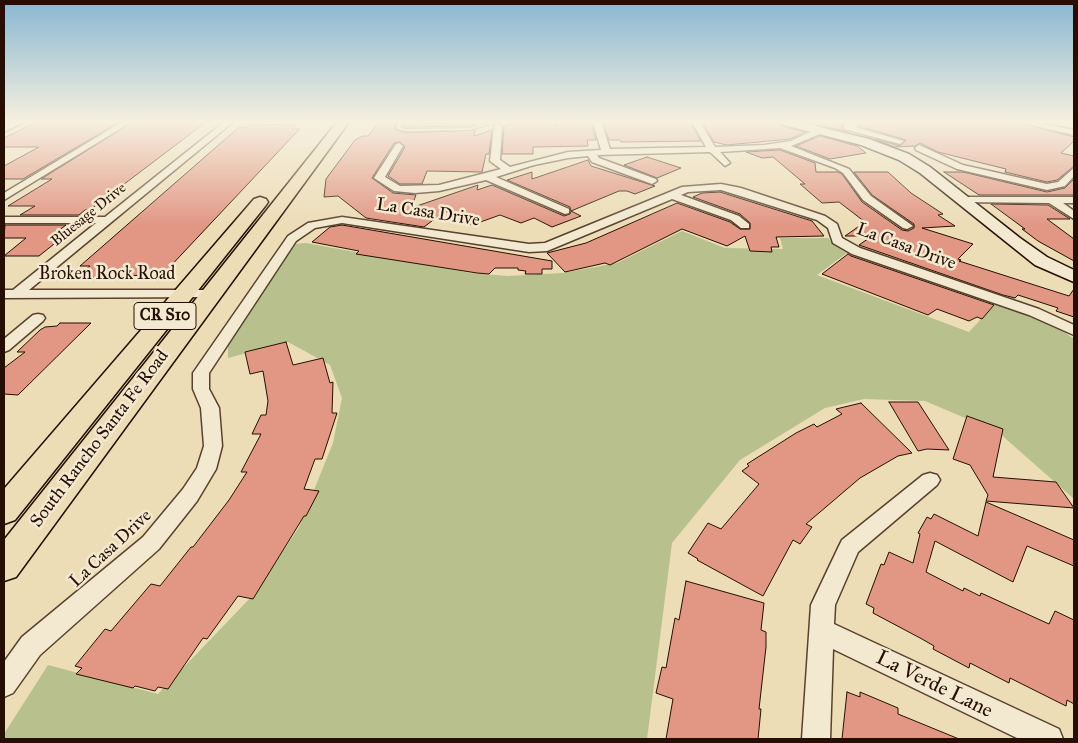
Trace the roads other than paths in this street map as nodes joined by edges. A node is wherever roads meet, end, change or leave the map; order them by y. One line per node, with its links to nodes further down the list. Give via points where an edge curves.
1 (70, 157): 19 (street)
2 (186, 157): 26 (street, Bluesage Drive)
3 (299, 157): 31 (main road, South Rancho Santa Fe Road / CR S10)
4 (316, 157): 32 (main road, South Rancho Santa Fe Road / CR S10)
5 (393, 157): 16 (street, via 380,178 398,189 439,188)
6 (495, 157): 14 (street, via 495,161)
7 (561, 157): 14 (street)
8 (593, 157): 17 (street)
9 (719, 157): 13 (street)
10 (812, 157): 28 (street, via 846,171 868,198)
11 (900, 157): 20 (street, via 924,170)
12 (938, 157): 15 (street, via 960,167 1047,187 1061,184)
13 (725, 163)
14 (509, 170): 16 (street)
15 (1074, 171)
16 (487, 177): 23 (street)
17 (652, 181)
18 (672, 195): 27 (street, via 735,218); 34 (street, La Casa Drive, via 686,189 721,187 806,212 829,222 837,240 856,251 1034,312); 40 (street, La Casa Drive, via 546,247 529,248 342,220 312,225 300,232 292,238 201,373 201,389 210,408 212,446 206,469 190,495 151,542 31,646)
19 (4, 197)
20 (962, 200): 21 (street); 29 (street, via 1041,260)
21 (1051, 200): 22 (street); 24 (street)
22 (1074, 200)
23 (565, 211)
24 (1074, 216)
25 (4, 220): 26 (street)
26 (108, 220): 30 (street, Bluesage Drive)
27 (745, 226)
28 (907, 226)
29 (1074, 277)
30 (10, 294): 31 (street, Broken Rock Road)
31 (184, 294): 32 (street, Broken Rock Road); 37 (main road, South Rancho Santa Fe Road / CR S10)
32 (210, 294): 38 (main road, South Rancho Santa Fe Road / CR S10)
33 (38, 318): 35 (street)
34 (1074, 331)
35 (4, 347)
36 (930, 480): 39 (street, via 850,546 822,605)
37 (4, 511)
38 (4, 566)
39 (820, 630): 41 (street); 42 (street, La Verde Lane)
40 (4, 684)
41 (816, 739)
42 (1049, 739)

